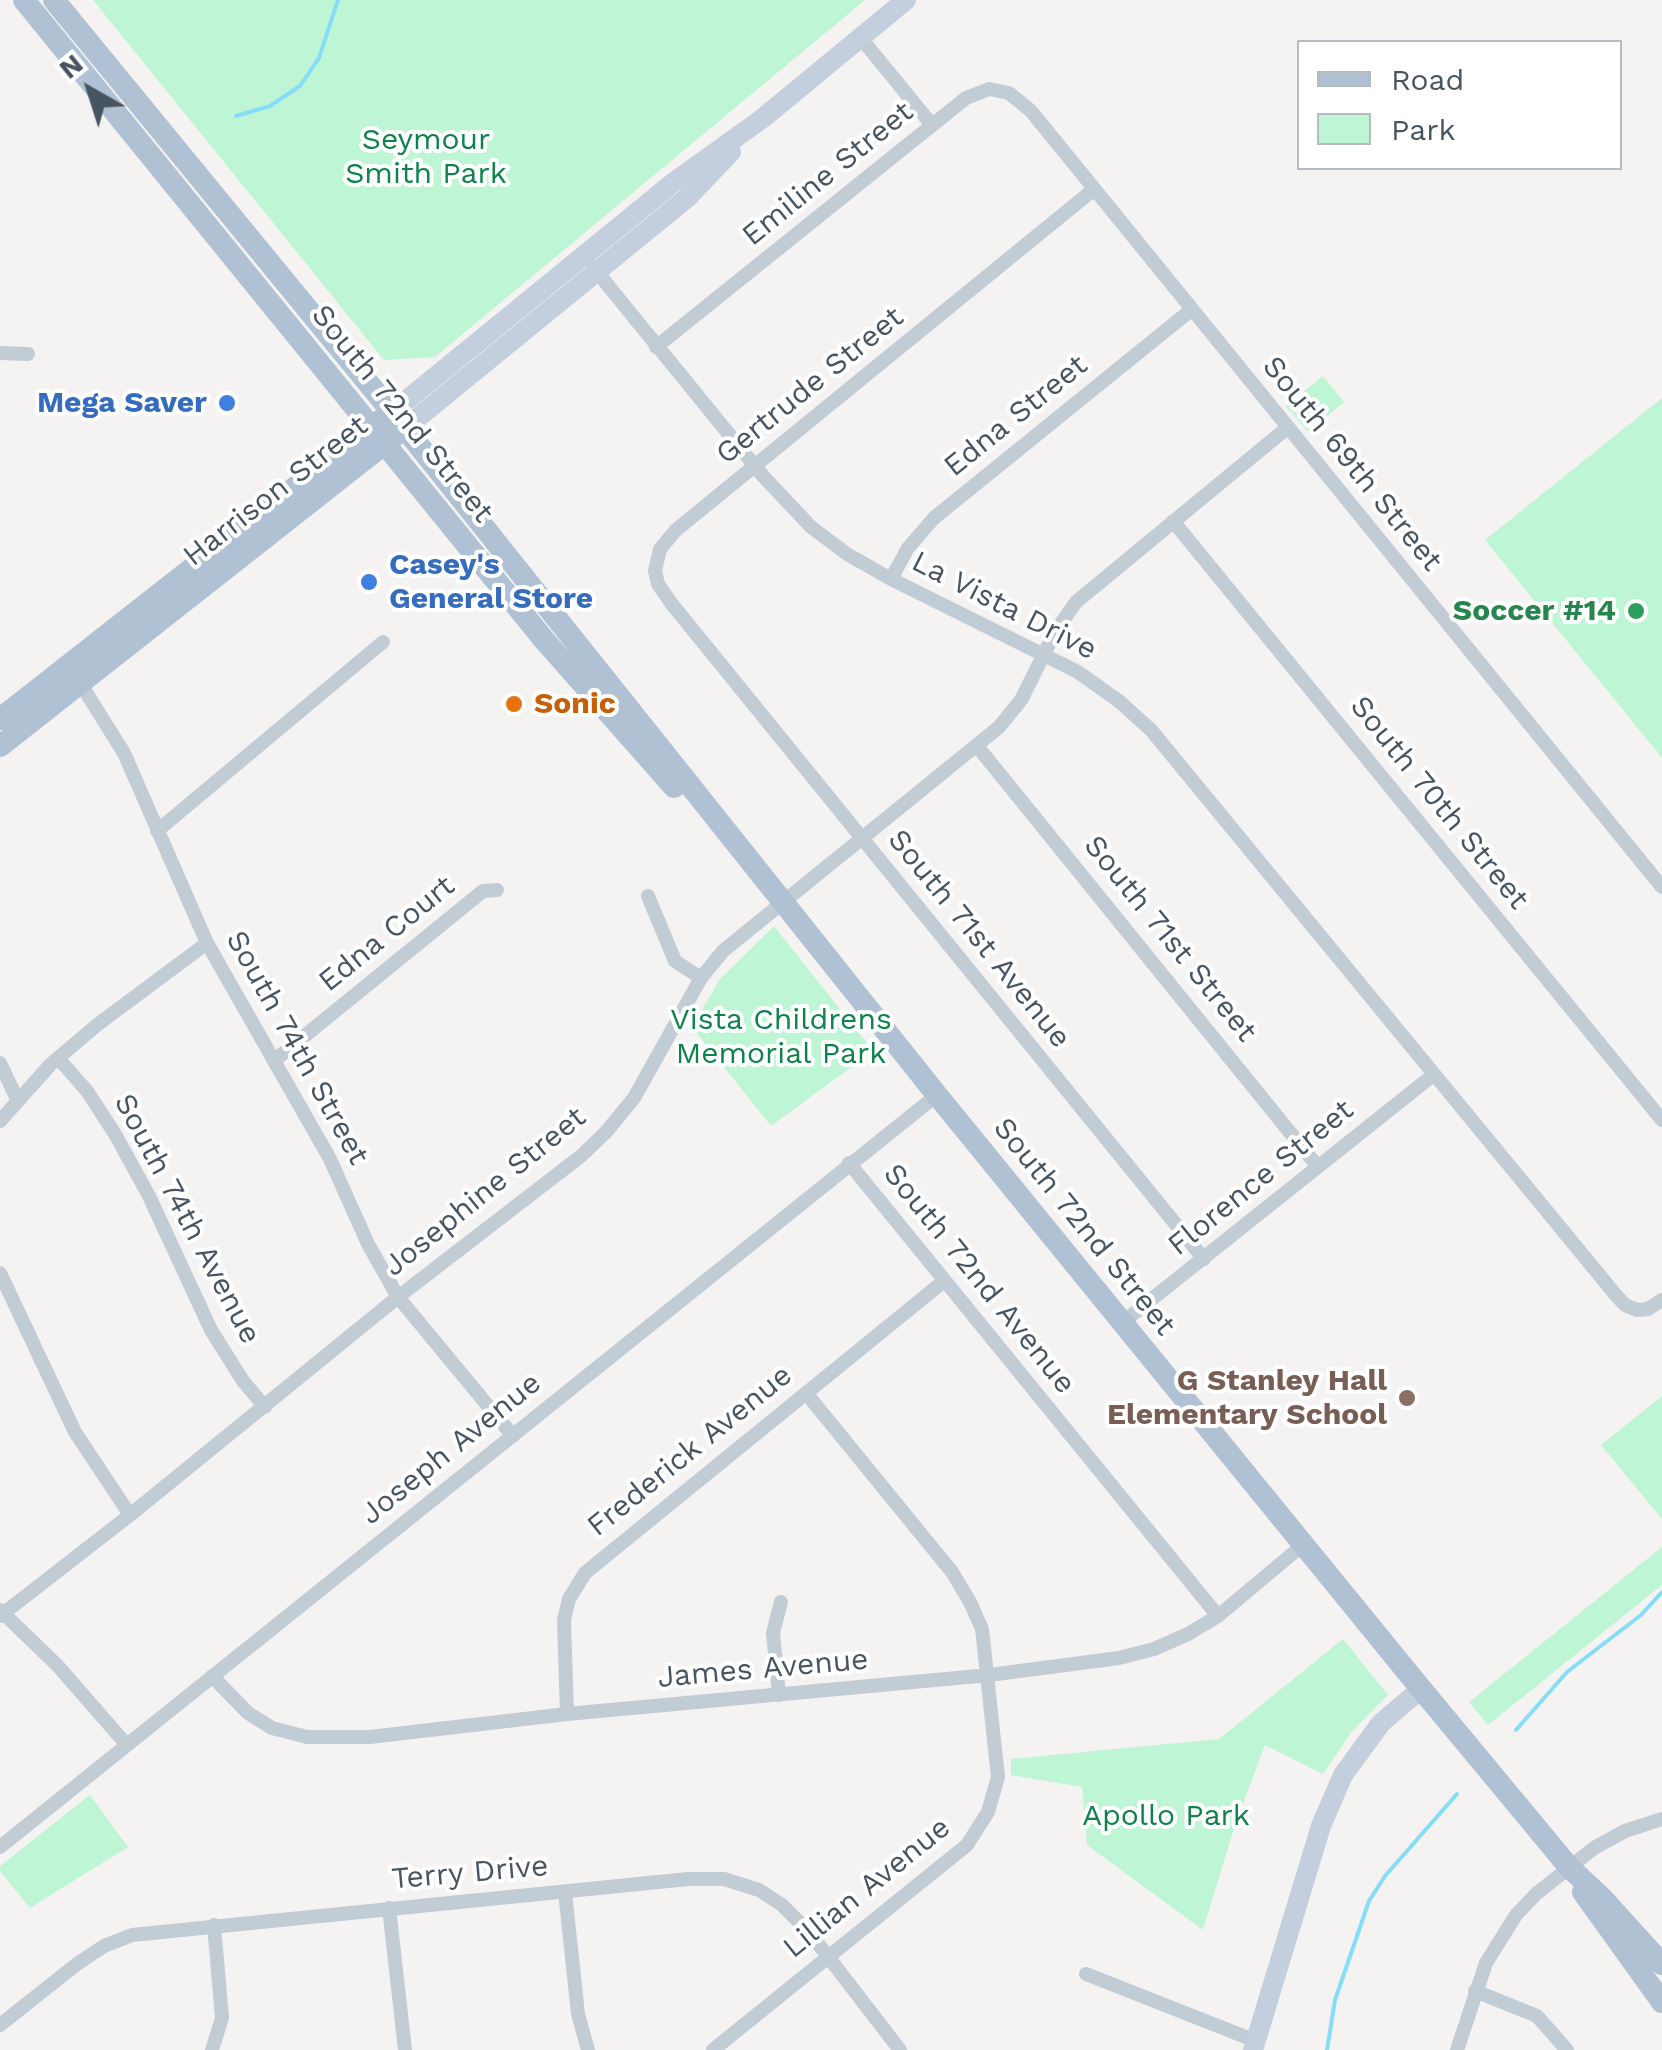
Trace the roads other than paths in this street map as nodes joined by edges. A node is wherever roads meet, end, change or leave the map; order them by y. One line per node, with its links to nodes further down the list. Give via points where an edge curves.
1 (24, 0): 13 (main road, South 72nd Street)
2 (54, 0): 13 (main road, South 72nd Street)
3 (906, 0): 4 (main road, Harrison Street)
4 (860, 37): 6 (street); 8 (main road, Harrison Street, via 674,182)
5 (1039, 121): 6 (street, Emiline Street, via 1014,95 994,89 966,98); 7 (street, South 69th Street)
6 (932, 125): 10 (street, Emiline Street)
7 (1094, 190): 9 (street, South 69th Street); 15 (street, Gertrude Street)
8 (590, 264): 10 (street, La Vista Drive); 13 (main road, Harrison Street)
9 (1190, 310): 14 (street, South 69th Street); 17 (street, Edna Street, via 934,518)
10 (656, 348): 15 (street, La Vista Drive)
11 (0, 353): 12 (street)
12 (28, 354)
13 (389, 427): 21 (main road, Harrison Street); 30 (main road, South 72nd Street)
14 (1287, 428): 16 (street, Josephine Street); 27 (street, South 69th Street)
15 (755, 466): 17 (street, La Vista Drive, via 820,534); 19 (street, Gertrude Street, via 669,536 657,556 662,590)
16 (1173, 521): 20 (street, Josephine Street, via 1076,602); 39 (street, South 70th Street)
17 (890, 580): 20 (street, La Vista Drive)
18 (383, 642): 25 (street)
19 (712, 652): 26 (street, South 71st Avenue)
20 (1044, 653): 24 (street, Josephine Street, via 1014,710); 36 (street, La Vista Drive, via 1105,690 1166,745)
21 (75, 674): 22 (main road, Harrison Street); 23 (main road, Harrison Street); 25 (street, South 74th Street, via 124,753)
22 (0, 719)
23 (0, 746)
24 (978, 746): 26 (street, Josephine Street); 42 (street, South 71st Street)
25 (157, 831): 31 (street, South 74th Street)
26 (863, 838): 30 (street, Josephine Street); 43 (street, South 71st Avenue)
27 (1662, 888)
28 (497, 890): 34 (street, Edna Court, via 483,891)
29 (648, 896): 32 (street, via 676,961)
30 (782, 902): 32 (street, Josephine Street); 37 (main road, South 72nd Street)
31 (207, 943): 33 (street); 34 (street, South 74th Street)
32 (701, 978): 46 (street, Josephine Street, via 642,1086 606,1132)
33 (58, 1058): 38 (street); 50 (street, South 74th Avenue, via 115,1134 212,1330)
34 (276, 1060): 46 (street, South 74th Street)
35 (0, 1062): 38 (street)
36 (1432, 1076): 42 (street, Florence Street); 47 (street, La Vista Drive, via 1625,1305 1644,1310)
37 (937, 1095): 41 (street, Joseph Avenue); 48 (main road, South 72nd Street)
38 (17, 1099): 40 (street)
39 (1662, 1120)
40 (0, 1121)
41 (849, 1162): 45 (street, South 72nd Avenue); 51 (street, Joseph Avenue)
42 (1318, 1167): 43 (street, Florence Street)
43 (1204, 1258): 48 (street, Florence Street)
44 (0, 1273): 52 (street, via 75,1432)
45 (944, 1281): 49 (street, Frederick Avenue); 56 (street, South 72nd Avenue)
46 (398, 1297): 50 (street, Josephine Street); 51 (street, South 74th Street)
47 (1662, 1300)
48 (1123, 1322): 53 (main road, South 72nd Street)
49 (806, 1393): 58 (street, Lillian Avenue, via 952,1572 982,1629); 61 (street, Frederick Avenue, via 585,1573 564,1620)
50 (265, 1407): 52 (street, Josephine Street)
51 (513, 1436): 57 (street, Joseph Avenue)
52 (130, 1515): 55 (street, Josephine Street)
53 (1304, 1544): 56 (street, James Avenue); 59 (main road, South 72nd Street)
54 (782, 1602): 60 (street, via 773,1633)
55 (1, 1613): 62 (street)
56 (1218, 1616): 58 (street, James Avenue, via 1154,1649 1120,1658)
57 (212, 1676): 61 (street, James Avenue, via 248,1713 307,1737 370,1737); 62 (street, Joseph Avenue)
58 (989, 1676): 60 (street, James Avenue); 69 (street, Lillian Avenue, via 998,1769 984,1822 954,1856)
59 (1422, 1689): 65 (main road, South 72nd Street); 75 (main road, via 1382,1722 1344,1775 1321,1826)
60 (779, 1696): 61 (street, James Avenue)
61 (567, 1714)
62 (126, 1744): 64 (street, Joseph Avenue)
63 (1662, 1819): 65 (street, via 1606,1840)
64 (0, 1847)
65 (1569, 1868): 70 (main road, South 72nd Street); 72 (street, via 1516,1915); 73 (main road, South 72nd Street)
66 (564, 1892): 67 (street, Terry Drive); 69 (street, Terry Drive, via 724,1879 782,1905); 78 (street)
67 (389, 1908): 68 (street, Terry Drive); 77 (street)
68 (214, 1925): 74 (street, Terry Drive, via 132,1935 104,1946); 76 (street, via 222,2018)
69 (828, 1957): 79 (street, Lillian Avenue); 80 (street, Terry Drive)
70 (1662, 1964)
71 (1086, 1974): 75 (street)
72 (1475, 1990): 81 (street); 82 (street, via 1537,2016)
73 (1662, 2002)
74 (0, 2026)
75 (1255, 2045)
76 (212, 2050)
77 (405, 2050)
78 (588, 2050)
79 (712, 2050)
80 (900, 2050)
81 (1456, 2050)
82 (1568, 2050)

